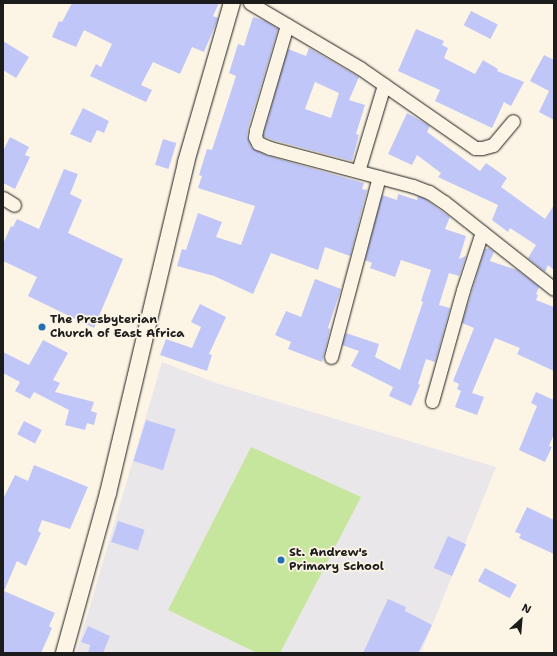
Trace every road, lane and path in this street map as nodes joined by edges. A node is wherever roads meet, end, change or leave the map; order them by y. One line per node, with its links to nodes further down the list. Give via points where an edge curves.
1 (232, 3): 14 (street, via 186,162 108,493)
2 (250, 3): 3 (street)
3 (287, 25): 4 (street); 6 (street, via 255,137 258,143 270,148)
4 (384, 85): 5 (street, via 475,148 493,145); 6 (street)
5 (513, 121)
6 (358, 171): 7 (street)
7 (379, 177): 10 (street, via 429,192); 12 (street)
8 (3, 198): 9 (street)
9 (14, 205)
10 (482, 232): 11 (street); 13 (street)
11 (554, 289)
12 (331, 357)
13 (432, 401)
14 (64, 653)

